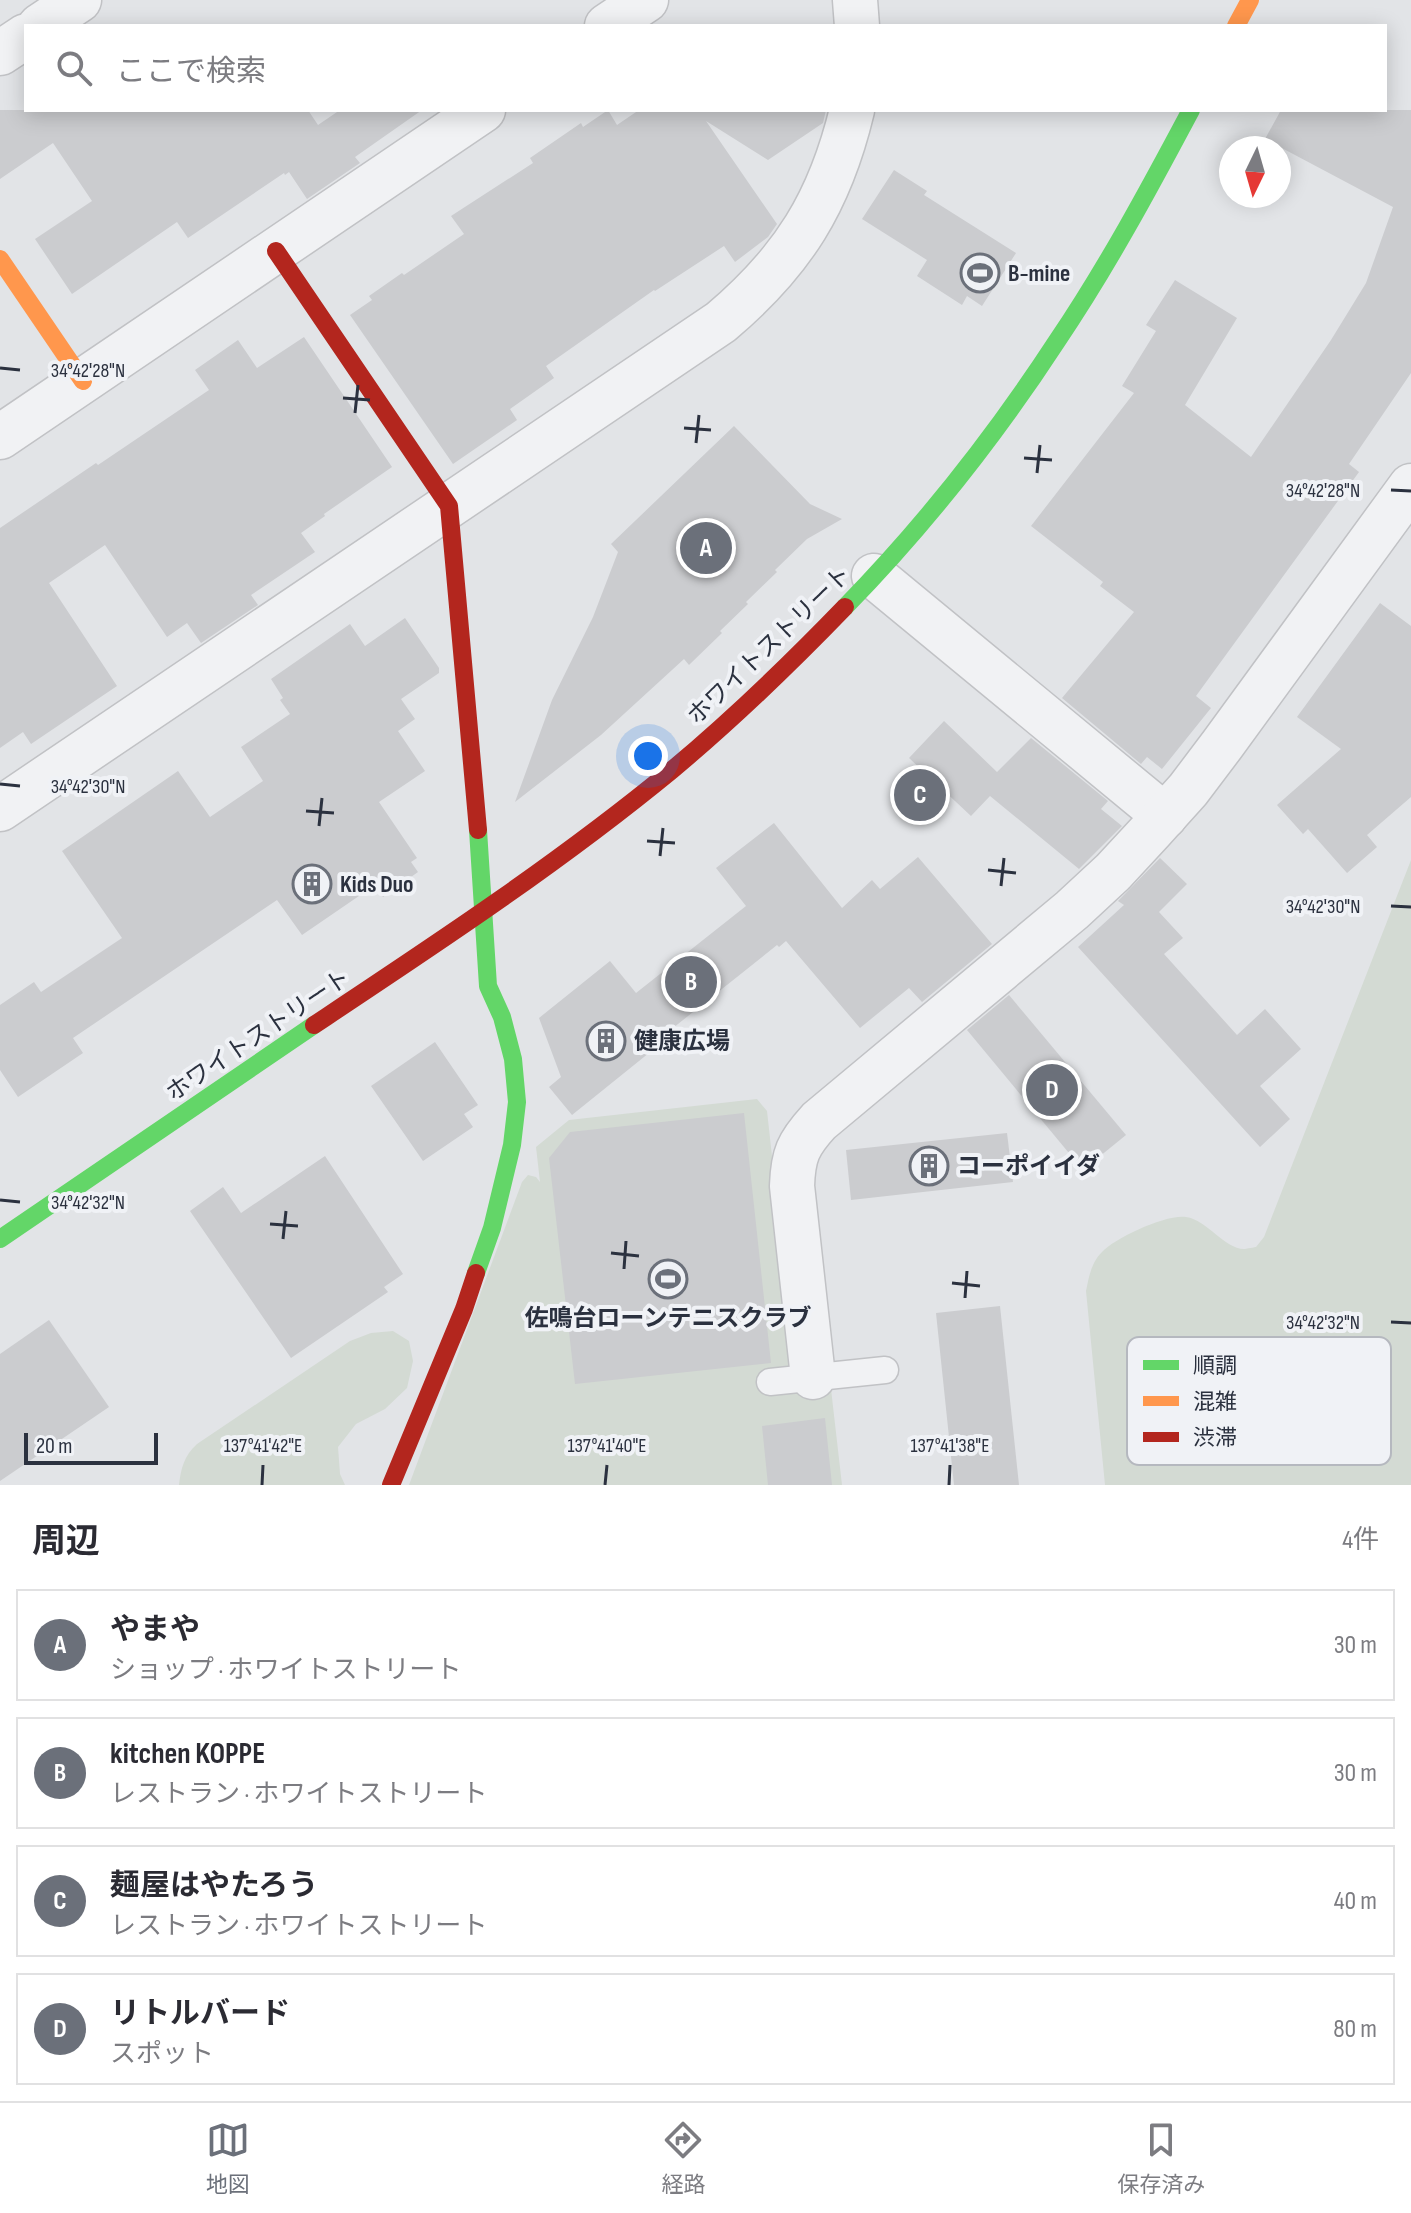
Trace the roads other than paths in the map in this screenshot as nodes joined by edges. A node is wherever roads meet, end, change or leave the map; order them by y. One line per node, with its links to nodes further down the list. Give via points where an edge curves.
1 (79, 0): 5 (street)
2 (646, 0): 6 (street)
3 (855, 0): 7 (street)
4 (1250, 0): 8 (street)
5 (43, 24)
6 (610, 24)
7 (857, 24)
8 (1237, 24)
9 (24, 37): 10 (street)
10 (0, 53)
11 (480, 112): 14 (street)
12 (851, 112): 19 (street, via 816,211 749,298)
13 (1190, 112): 20 (street, ホワイトストリート, via 1057,342 970,463)
14 (276, 251): 16 (street); 19 (street)
15 (0, 259): 16 (street)
16 (83, 381): 17 (street)
17 (0, 437)
18 (1411, 486): 22 (street)
19 (449, 506): 21 (street); 23 (street)
20 (874, 576): 22 (street); 23 (street, ホワイトストリート, via 693,753 600,828)
21 (0, 809)
22 (1165, 816): 26 (street, via 1072,910 802,1139 793,1162 792,1186)
23 (483, 911): 24 (street, ホワイトストリート); 28 (street, via 488,986 513,1059 517,1102 512,1145 492,1228 464,1309)
24 (0, 1239)
25 (885, 1370): 26 (lane)
26 (813, 1377): 27 (lane)
27 (770, 1382)
28 (391, 1485)

